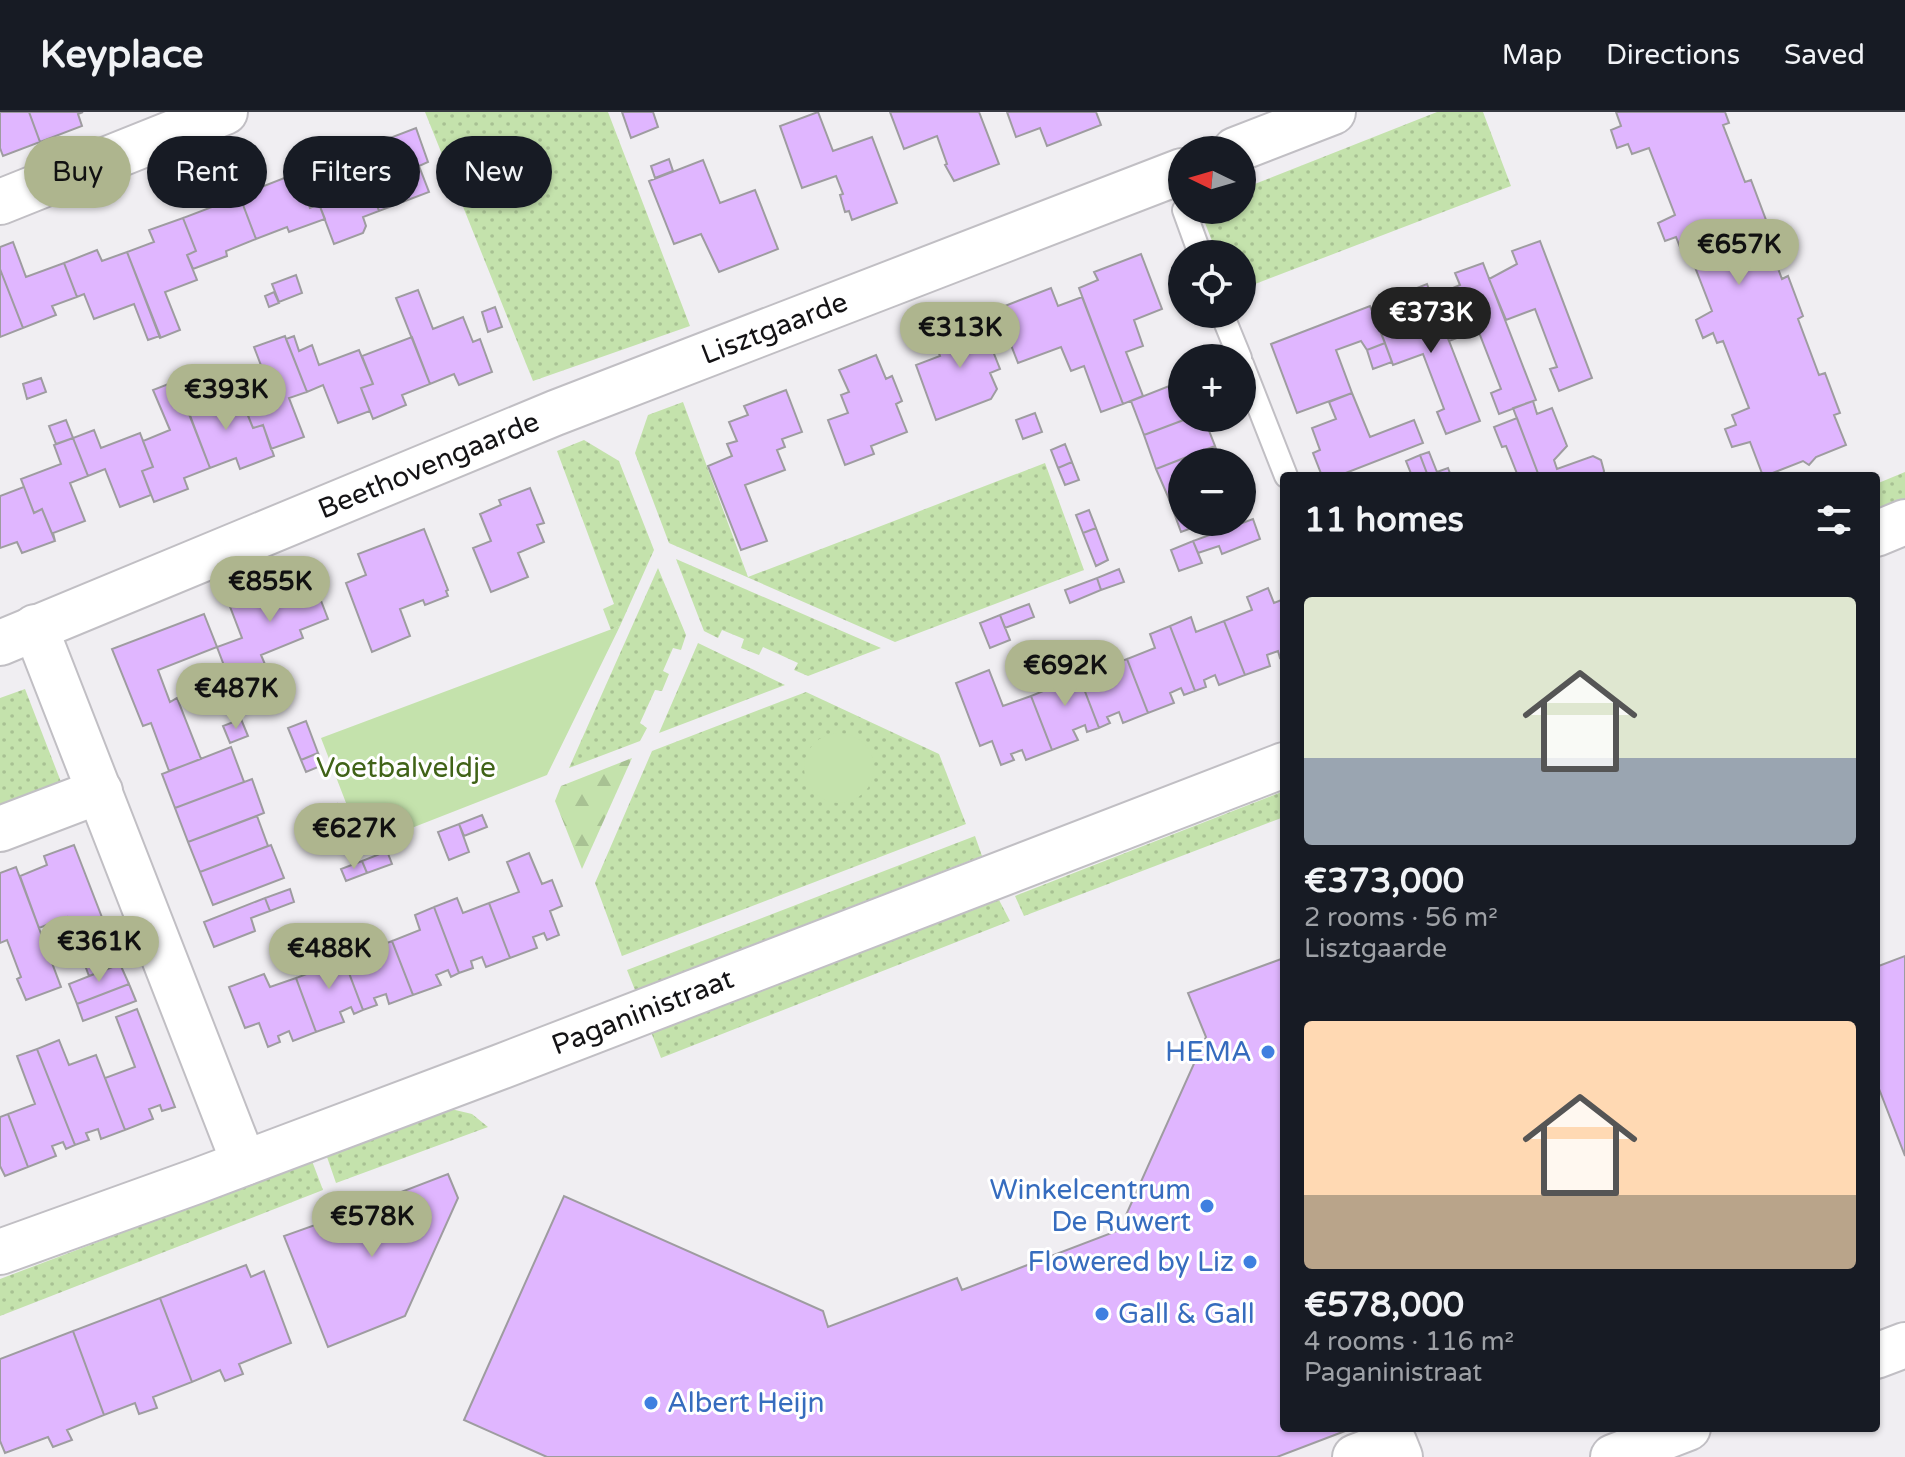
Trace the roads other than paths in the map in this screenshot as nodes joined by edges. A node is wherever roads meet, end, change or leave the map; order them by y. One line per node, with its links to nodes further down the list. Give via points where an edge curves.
1 (225, 112): 5 (street)
2 (1333, 112): 3 (street)
3 (1256, 142)
4 (1168, 194): 6 (street, Lisztgaarde)
5 (0, 202)
6 (601, 396): 11 (street, Beethovengaarde)
7 (1256, 400): 8 (lane)
8 (1284, 472)
9 (1905, 522): 10 (street)
10 (1880, 532)
11 (17, 635): 13 (street, Beethovengaarde)
12 (1280, 767): 15 (street, Paganinistraat)
13 (100, 791): 14 (street); 15 (street, Beethovengaarde)
14 (0, 829)
15 (244, 1163): 16 (street, Paganinistraat)
16 (0, 1252)
17 (1905, 1345): 18 (street)
18 (1880, 1354)
19 (1678, 1432): 22 (street)
20 (1355, 1457): 21 (street, via 1394,1442)
21 (1400, 1457)
22 (1613, 1457)

